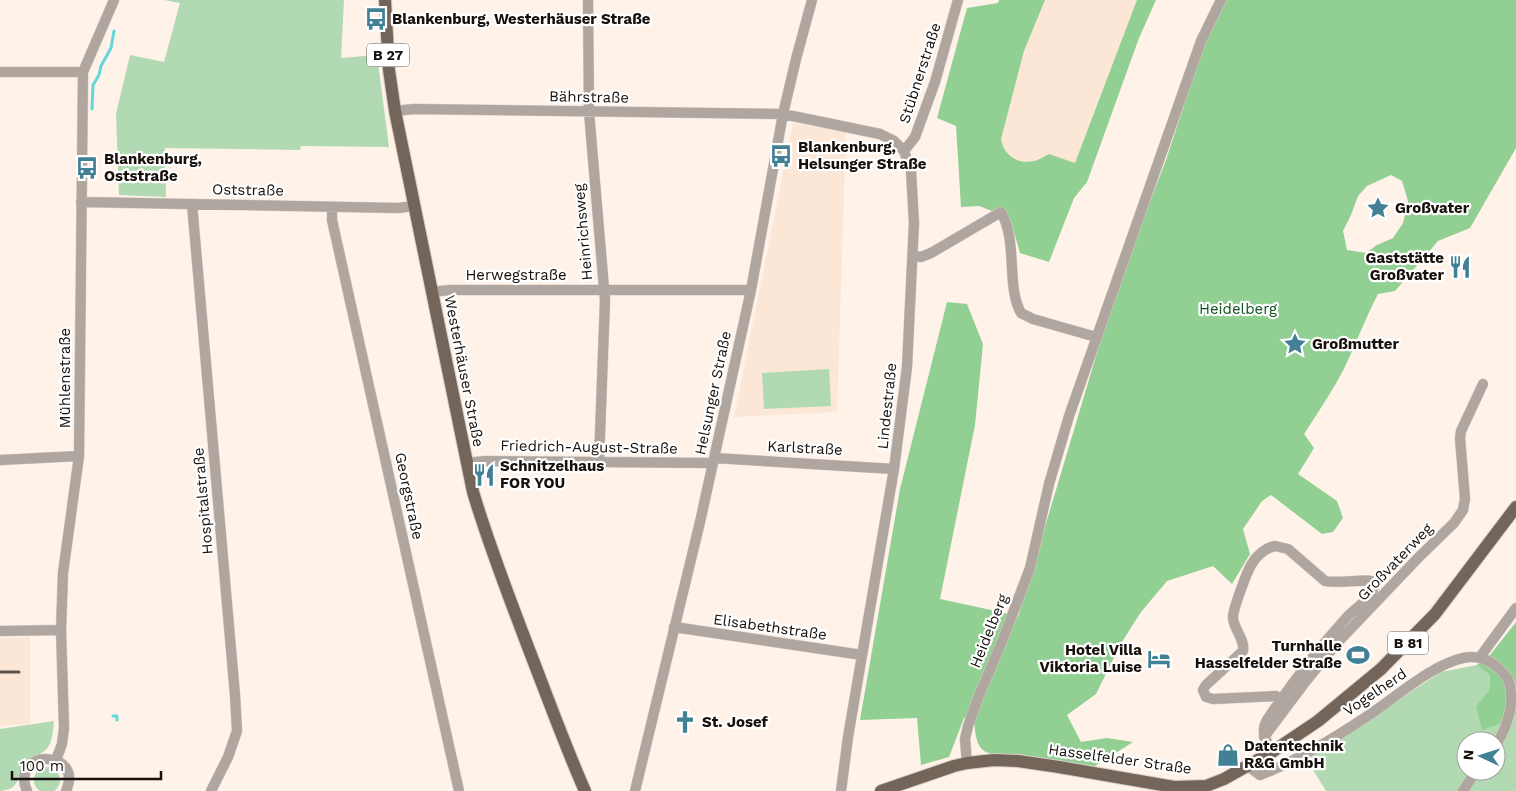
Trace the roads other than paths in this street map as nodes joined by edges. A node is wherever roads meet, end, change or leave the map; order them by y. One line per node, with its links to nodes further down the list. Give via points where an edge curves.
1 (114, 0): 8 (street, Mühlenstraße)
2 (385, 0): 9 (main road, Westerhäuser Straße / B 27)
3 (588, 0): 10 (street, Heinrichsweg)
4 (812, 0): 11 (street, Helsunger Straße)
5 (958, 0): 12 (street, Stübnerstraße, via 936,82 915,137)
6 (1220, 0): 21 (street, Heidelberg, via 1201,41)
7 (0, 72): 8 (street)
8 (83, 72): 13 (street, Mühlenstraße)
9 (395, 110): 10 (street, Bährstraße); 15 (main road, Westerhäuser Straße / B 27)
10 (589, 112): 11 (street, Bährstraße); 18 (street, Heinrichsweg)
11 (783, 114): 12 (street, via 880,134); 19 (street, Helsunger Straße)
12 (904, 151): 17 (street, Lindestraße, via 914,194)
13 (81, 202): 14 (street, Oststraße); 23 (street, Mühlenstraße)
14 (192, 204): 16 (street, Oststraße); 46 (street, Hospitalstraße, via 237,731)
15 (414, 206): 16 (street, Oststraße); 20 (main road, Westerhäuser Straße / B 27)
16 (332, 207): 47 (street, Georgstraße, via 332,220)
17 (914, 256): 21 (street, via 931,253 1001,212 1008,227 1016,298 1021,313); 28 (street, Lindestraße, via 907,367)
18 (603, 290): 19 (street, Herwegstraße); 20 (street, Herwegstraße); 26 (street, Heinrichsweg)
19 (751, 290): 25 (street, Helsunger Straße)
20 (431, 292): 27 (main road, Westerhäuser Straße / B 27)
21 (1096, 336): 41 (street, Heidelberg, via 1049,484 1030,568 968,726 965,739)
22 (1483, 384): 38 (street, Großvaterweg, via 1461,431 1463,510 1337,644)
23 (79, 456): 24 (street); 32 (street, Mühlenstraße, via 64,563)
24 (0, 460)
25 (714, 460): 26 (street, Friedrich-August-Straße); 28 (street, Karlstraße); 31 (street, Helsunger Straße)
26 (599, 461): 27 (street, Friedrich-August-Straße, via 486,460)
27 (466, 464): 48 (main road, Westerhäuser Straße / B 27, via 493,553)
28 (894, 469): 34 (street, Lindestraße)
29 (1516, 507): 39 (main road, Hasselfelder Straße / B 81, via 1435,614 1401,650 1338,705)
30 (1516, 608): 35 (street)
31 (674, 627): 34 (street, Elisabethstraße); 49 (street, Helsunger Straße)
32 (61, 630): 33 (street); 40 (street, Mühlenstraße, via 64,728)
33 (0, 631)
34 (862, 654): 50 (street, Lindestraße)
35 (1480, 657): 37 (street, via 1495,664 1510,681 1514,711); 42 (street, Vogelherd, via 1447,663 1366,717 1281,767 1260,776)
36 (1281, 700): 36 (street, via 1375,587 1374,582 1368,579 1325,581 1288,549 1275,546 1263,551 1251,564 1234,611 1234,623 1243,651 1203,690 1206,697 1212,699 1276,696); 38 (street, via 1263,727)
37 (1505, 731)
38 (1264, 737): 39 (street)
39 (1272, 752): 42 (main road, Hasselfelder Straße / B 81)
40 (56, 760): 44 (street, via 41,759 29,767 25,777); 45 (street, via 68,774)
41 (967, 763): 43 (main road, Hasselfelder Straße / B 81, via 1018,761); 51 (main road, Hasselfelder Straße / B 81)
42 (1248, 766): 43 (main road, Hasselfelder Straße / B 81, via 1214,784)
43 (1183, 789)
44 (27, 791)
45 (66, 791)
46 (212, 791)
47 (459, 791)
48 (585, 791)
49 (635, 791)
50 (841, 791)
51 (881, 791)

